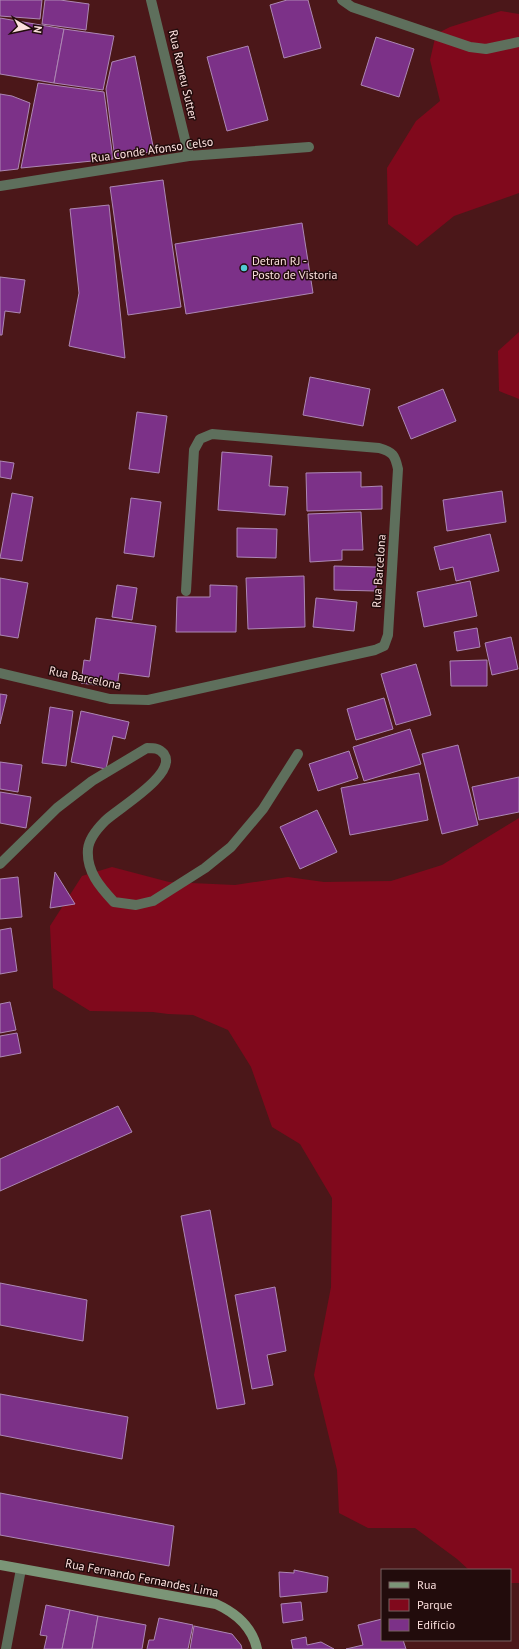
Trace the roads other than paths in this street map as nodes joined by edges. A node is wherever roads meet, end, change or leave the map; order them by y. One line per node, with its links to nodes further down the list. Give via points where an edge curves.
1 (151, 0): 5 (street, Rua Romeu Sutter)
2 (342, 0): 3 (street, via 352,7 470,47 486,49)
3 (519, 42)
4 (309, 147): 5 (street, Rua Conde Afonso Celso)
5 (189, 156): 6 (street, Rua Conde Afonso Celso)
6 (0, 186)
7 (186, 591): 8 (street, Rua Barcelona, via 194,450 200,440 212,434 378,448 390,451 396,458 398,469 388,635 384,646 148,700 110,699)
8 (0, 673)
9 (298, 754): 10 (street, via 263,809 231,847 205,868 153,901 136,905 114,902 97,883 89,861 88,848 93,835 106,820 160,775 166,766 165,755 155,748 148,748 86,786 57,808)
10 (0, 864)
11 (0, 1565): 12 (main road, Rua Fernando Fernandes Lima)
12 (20, 1569): 13 (street); 14 (main road, Rua Fernando Fernandes Lima, via 216,1604 231,1611 243,1622)
13 (6, 1649)
14 (257, 1649)

